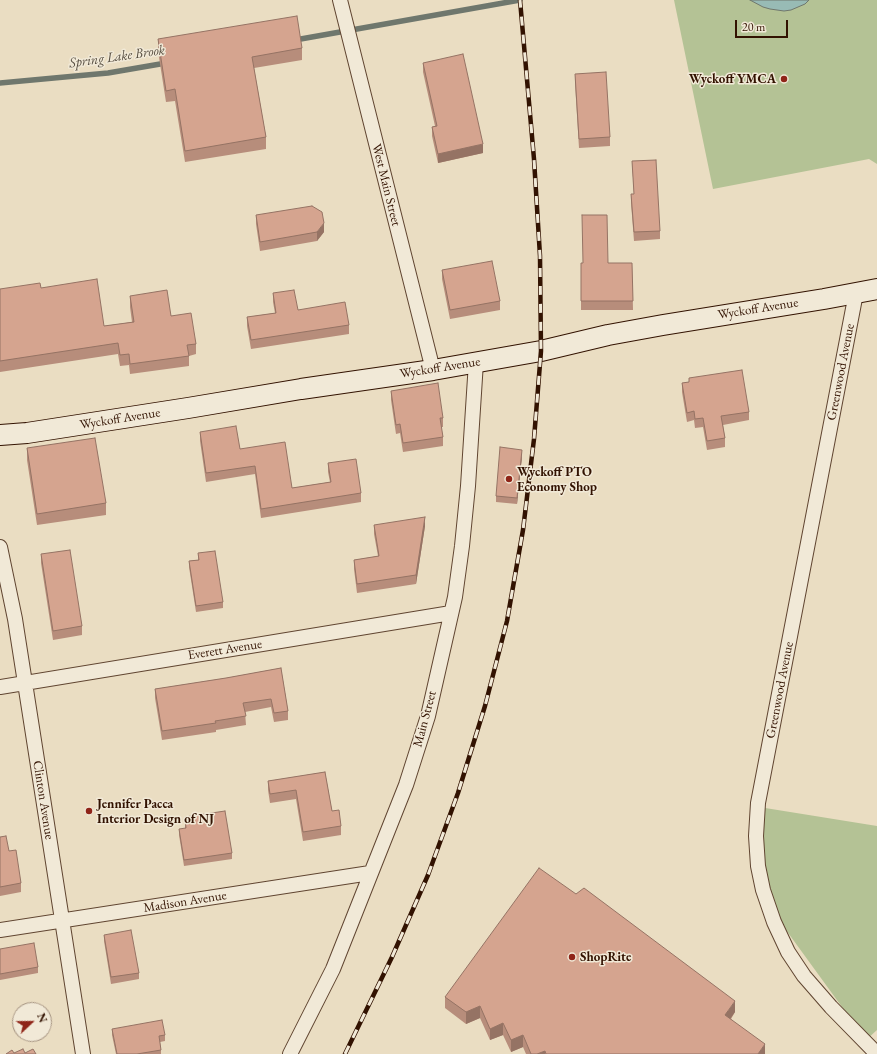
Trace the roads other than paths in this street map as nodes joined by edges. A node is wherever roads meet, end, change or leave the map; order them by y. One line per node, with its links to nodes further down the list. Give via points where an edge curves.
1 (340, 0): 5 (street, West Main Street)
2 (877, 289): 3 (main road, Wyckoff Avenue)
3 (856, 293): 4 (main road, Wyckoff Avenue, via 655,326 541,351); 16 (street, Greenwood Avenue, via 758,803 756,836 763,890 788,952 804,976 831,1007)
4 (476, 362): 5 (main road, Wyckoff Avenue); 8 (street, Main Street, via 468,486 462,546)
5 (433, 370): 6 (main road, Wyckoff Avenue, via 35,432)
6 (0, 435)
7 (0, 548): 9 (street, Clinton Avenue)
8 (451, 613): 9 (street, Everett Avenue); 11 (street, Main Street, via 428,716 406,786)
9 (25, 683): 10 (street, Everett Avenue); 12 (street, Clinton Avenue)
10 (0, 687)
11 (370, 874): 12 (street, Madison Avenue); 15 (street, Main Street, via 333,969)
12 (62, 920): 13 (street, Madison Avenue); 14 (street, Clinton Avenue)
13 (0, 930)
14 (83, 1054)
15 (290, 1054)
16 (877, 1054)

